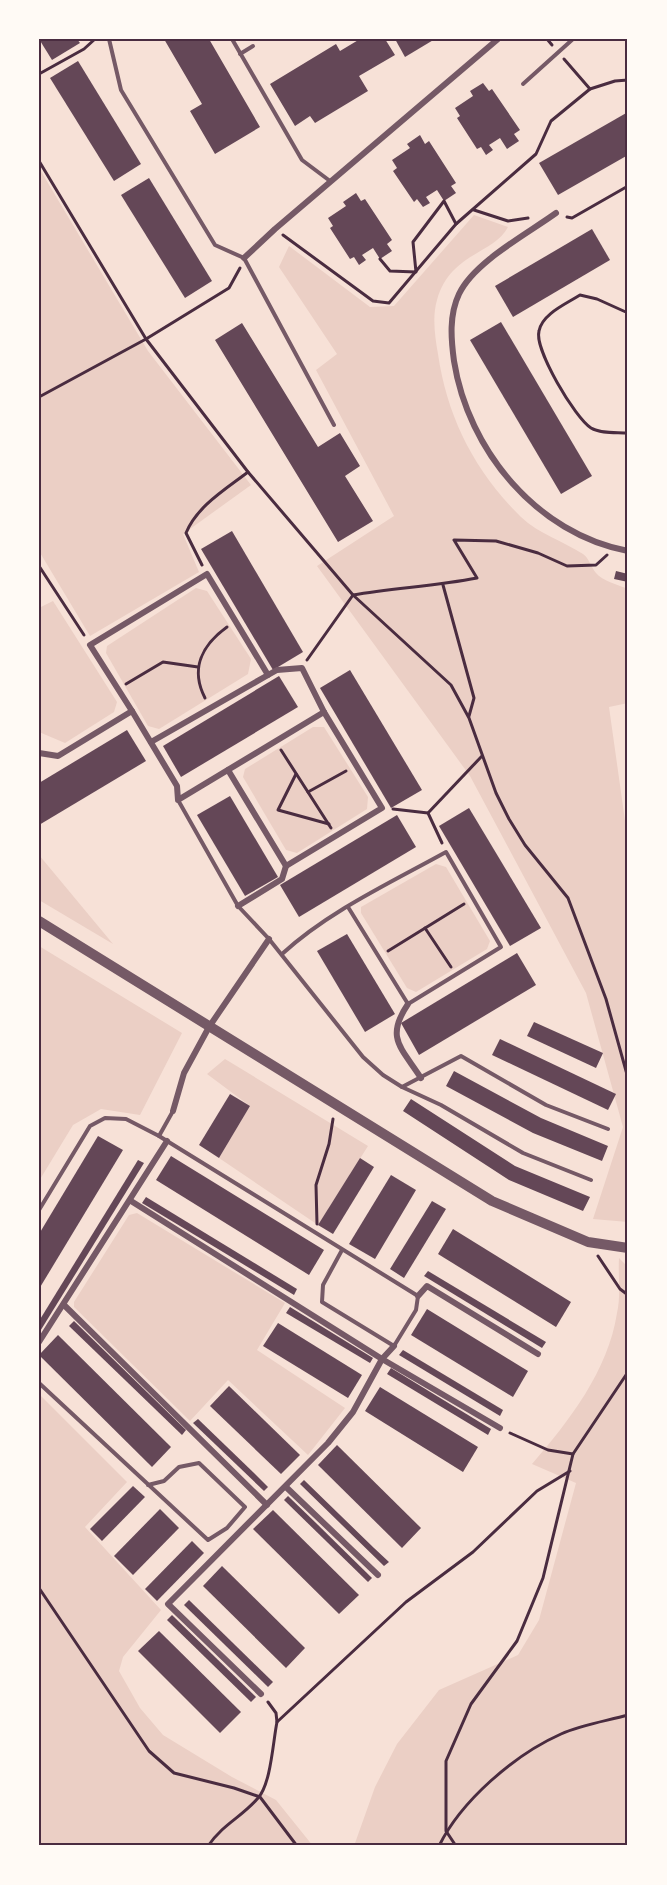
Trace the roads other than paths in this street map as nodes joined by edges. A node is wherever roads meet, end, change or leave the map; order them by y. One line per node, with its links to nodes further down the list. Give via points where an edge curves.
1 (109, 39): 10 (lane, via 122,90 215,245)
2 (232, 39): 6 (lane)
3 (498, 39): 8 (street)
4 (573, 39): 7 (lane)
5 (253, 46): 6 (lane)
6 (240, 54): 8 (lane, via 302,160)
7 (524, 84)
8 (330, 181): 10 (street)
9 (556, 213): 12 (street, via 486,263 460,291 454,305 451,340 459,389 478,437 502,473 531,502 586,536)
10 (244, 258): 11 (lane)
11 (334, 425)
12 (628, 551)
13 (268, 675): 14 (street, via 207,574 90,645); 15 (street, via 277,670 302,668); 16 (street)
14 (132, 711): 16 (street); 17 (street, via 58,756)
15 (324, 712): 18 (street); 20 (street, via 382,808)
16 (151, 742): 19 (street, via 177,786)
17 (39, 753)
18 (228, 770): 19 (street); 20 (street)
19 (178, 800): 21 (lane)
20 (286, 866): 21 (street, via 282,879)
21 (238, 906): 24 (lane)
22 (348, 907): 25 (lane, via 306,931); 26 (lane); 26 (lane, via 446,852 501,947)
23 (39, 921): 27 (street)
24 (269, 939): 25 (lane); 27 (street)
25 (281, 954): 29 (lane, via 363,1057)
26 (408, 1004): 28 (street, via 396,1022 396,1039)
27 (209, 1028): 30 (street, via 184,1073); 37 (street, via 492,1201 588,1242)
28 (421, 1078): 29 (lane); 31 (lane, via 461,1056 546,1105)
29 (402, 1087): 34 (lane, via 523,1153)
30 (173, 1111): 32 (lane)
31 (608, 1129)
32 (159, 1136): 33 (lane); 36 (lane, via 126,1119 105,1118 90,1126)
33 (167, 1141): 35 (street); 38 (lane)
34 (591, 1180)
35 (131, 1201): 40 (street); 44 (street)
36 (39, 1210)
37 (628, 1248)
38 (342, 1250): 39 (lane); 42 (lane, via 323,1285 322,1302)
39 (418, 1296): 42 (lane, via 416,1310); 43 (street, via 427,1286)
40 (64, 1305): 41 (street); 49 (street)
41 (39, 1342)
42 (394, 1347): 44 (street)
43 (538, 1354)
44 (382, 1359): 46 (street); 48 (street, via 353,1412)
45 (39, 1383): 47 (lane)
46 (500, 1428)
47 (148, 1485): 47 (lane, via 164,1481 179,1467 199,1463 245,1507 227,1528 208,1540)
48 (286, 1487): 49 (street); 50 (street)
49 (267, 1505): 51 (street, via 168,1604)
50 (378, 1575)
51 (261, 1694)

